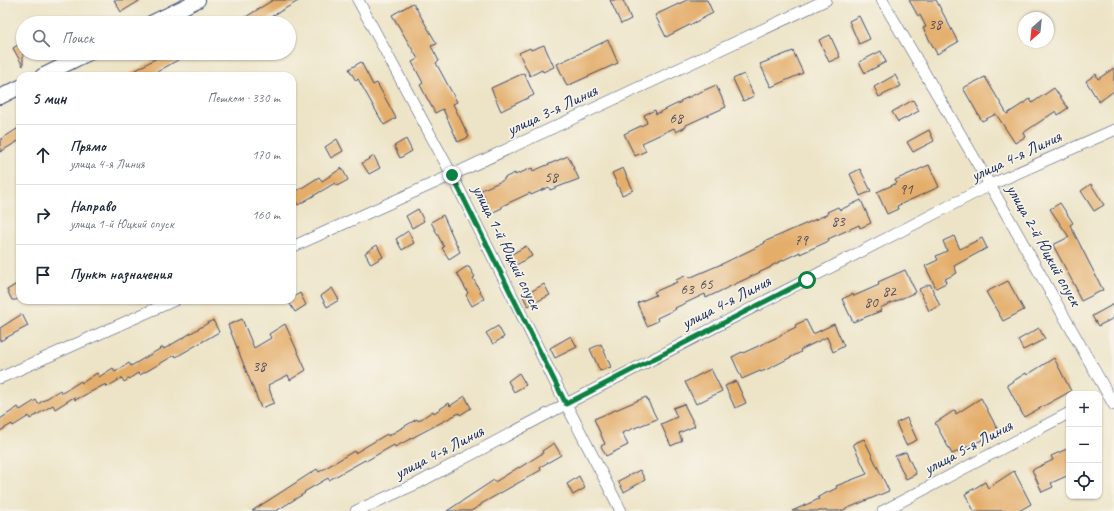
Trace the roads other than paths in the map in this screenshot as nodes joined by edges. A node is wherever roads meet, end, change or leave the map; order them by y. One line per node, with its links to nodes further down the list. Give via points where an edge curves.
1 (198, 0): 5 (street)
2 (358, 0): 11 (street, улица 1-й Юцкий спуск)
3 (826, 0): 11 (street, улица 3-я Линия)
4 (882, 0): 12 (street, улица 2-й Юцкий спуск)
5 (165, 16)
6 (75, 60): 7 (street)
7 (50, 72)
8 (16, 89): 9 (street)
9 (0, 97)
10 (1114, 130): 12 (street, улица 4-я Линия)
11 (452, 175): 13 (street, улица 3-я Линия); 17 (street, улица 1-й Юцкий спуск)
12 (990, 185): 16 (street, улица 2-й Юцкий спуск); 17 (street, улица 4-я Линия)
13 (296, 245)
14 (166, 304): 15 (street)
15 (0, 378)
16 (1107, 393): 18 (street, улица 2-й Юцкий спуск)
17 (566, 404): 20 (street, улица 4-я Линия, via 418,483); 21 (street, улица 1-й Юцкий спуск)
18 (1114, 405)
19 (1066, 415): 22 (street, улица 5-я Линия)
20 (356, 511)
21 (621, 511)
22 (883, 511)

